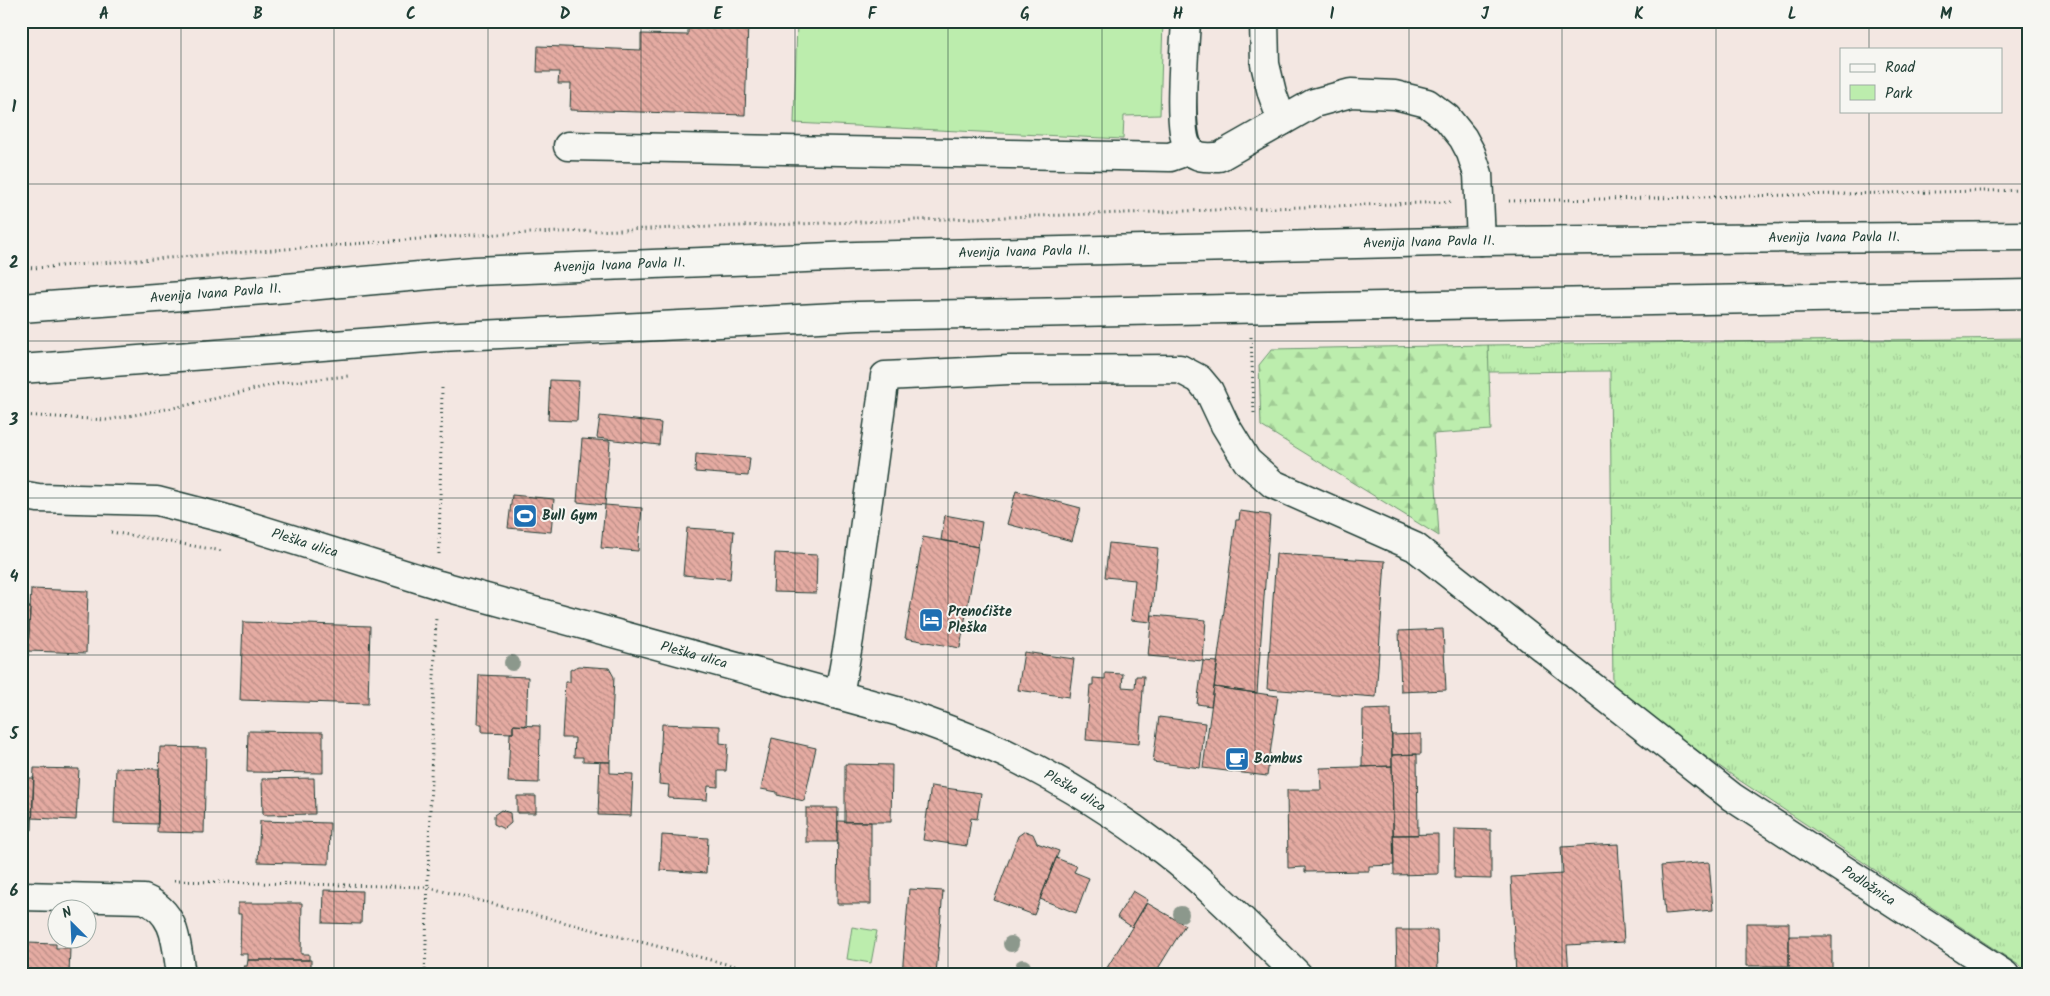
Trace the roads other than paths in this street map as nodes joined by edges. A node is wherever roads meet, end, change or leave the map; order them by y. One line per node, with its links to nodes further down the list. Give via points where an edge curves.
1 (1186, 21): 5 (main road, via 1182,120 1185,142)
2 (1264, 21): 3 (main road, via 1265,64)
3 (1282, 121): 5 (main road, via 1219,157 1202,157); 7 (main road, via 1314,103 1351,93 1395,95 1427,103 1447,118 1467,146 1478,174)
4 (568, 146): 5 (main road, via 1170,157)
5 (1190, 150)
6 (2029, 236): 7 (main road, Avenija Ivana Pavla II.)
7 (1481, 241): 9 (main road, Avenija Ivana Pavla II., via 856,256 475,272)
8 (2029, 294): 10 (main road, via 858,316 440,337)
9 (21, 308)
10 (21, 369)
11 (21, 495): 12 (main road, Pleška ulica, via 157,501 223,518 438,585)
12 (839, 695): 15 (main road, Pleška ulica, via 956,732 1011,756 1078,793 1165,852); 16 (main road, Podložnica, via 885,376 1009,370 1180,370 1199,379 1209,391 1247,461 1273,484 1415,547 1732,796)
13 (21, 896): 14 (main road, via 144,899 155,904 171,923)
14 (181, 975)
15 (1298, 975)
16 (2005, 975)

